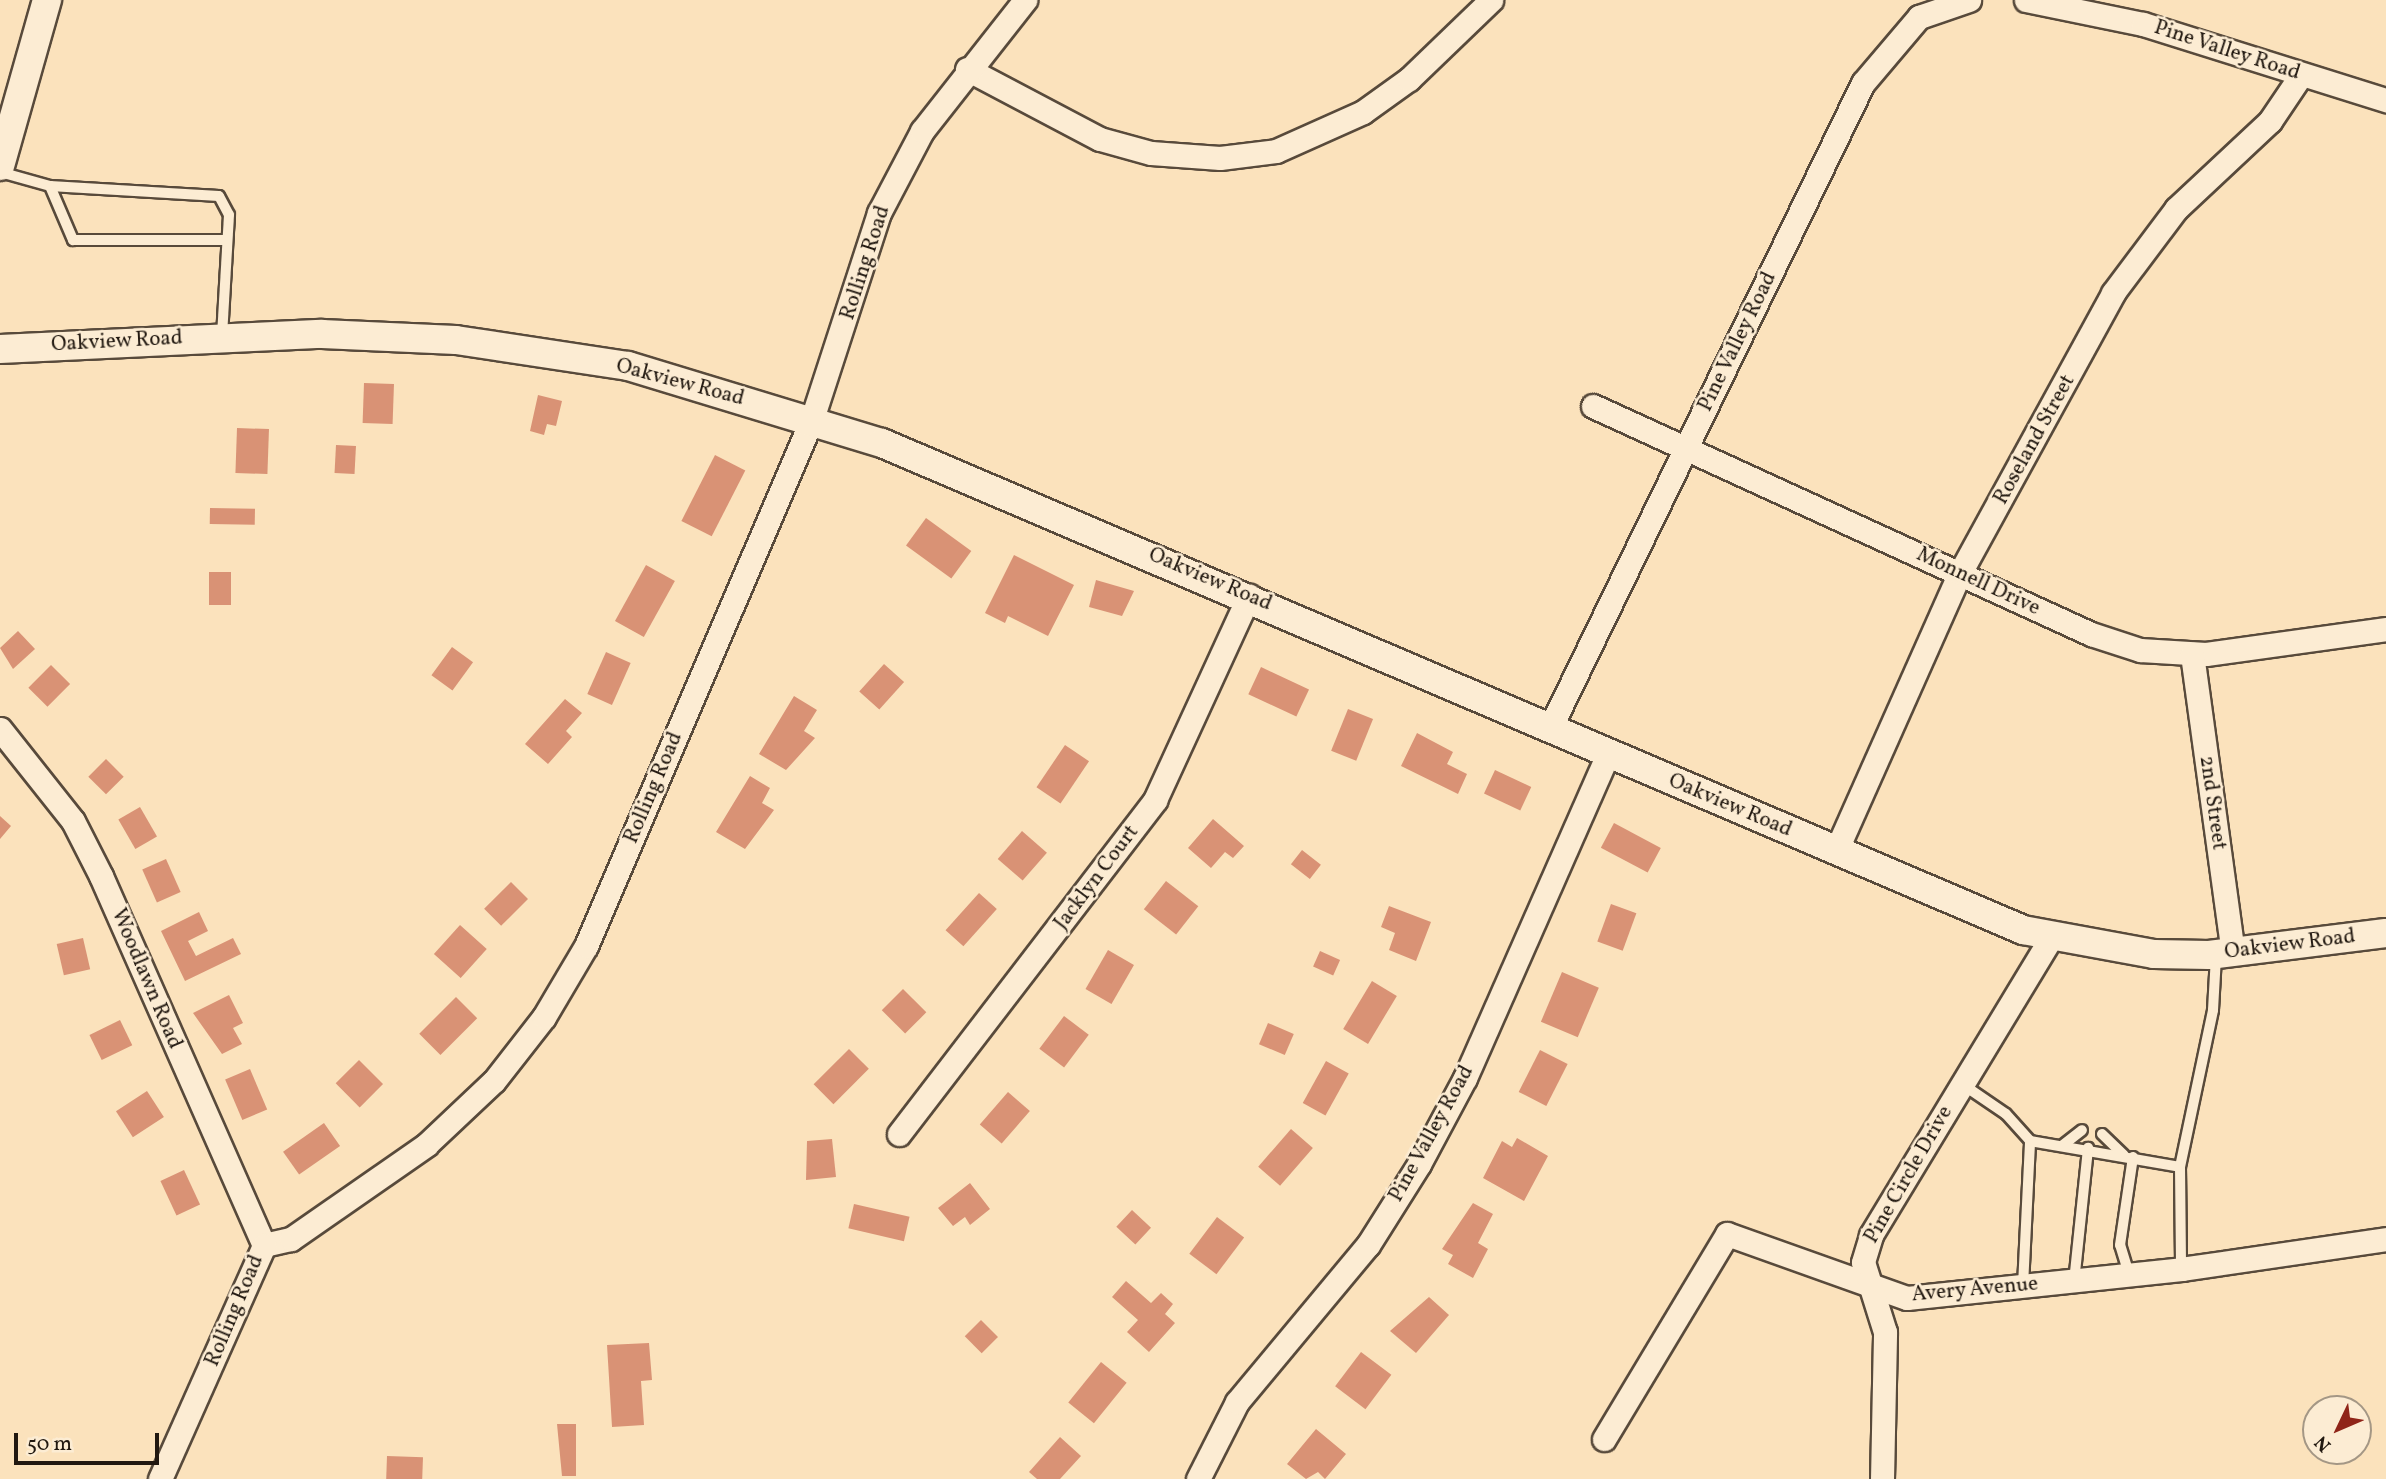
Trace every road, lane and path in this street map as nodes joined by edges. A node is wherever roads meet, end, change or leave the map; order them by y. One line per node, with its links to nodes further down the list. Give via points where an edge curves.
1 (47, 0): 9 (street)
2 (1025, 0): 6 (street, Rolling Road)
3 (1491, 0): 6 (street, via 1409,79 1363,112 1276,151 1220,159 1151,153 1100,139)
4 (1969, 0): 17 (street, Pine Valley Road, via 1919,17 1863,83)
5 (2026, 0): 7 (street, Pine Valley Road, via 2143,24)
6 (967, 69): 16 (street, Rolling Road, via 922,131 879,213)
7 (2301, 75): 8 (street, Pine Valley Road); 18 (street, Roseland Street, via 2270,121 2176,209 2113,293)
8 (2386, 100)
9 (0, 166)
10 (0, 172): 11 (lane)
11 (50, 186): 12 (lane, via 73,240); 12 (lane, via 209,192 226,206)
12 (227, 240): 13 (lane)
13 (222, 337): 14 (street, Oakview Road); 16 (street, Oakview Road, via 456,340 628,366)
14 (0, 349)
15 (1593, 407): 17 (street, Monnell Drive)
16 (811, 419): 19 (street, Oakview Road); 39 (street, Rolling Road, via 586,946 542,1020 494,1081 426,1145 291,1239)
17 (1686, 448): 18 (street, Monnell Drive); 22 (street, Pine Valley Road)
18 (1960, 573): 21 (street, Monnell Drive, via 2091,634 2140,650); 25 (street, Roseland Street)
19 (1249, 596): 22 (street, Oakview Road); 31 (street, Jacklyn Court, via 1155,800)
20 (2386, 629): 21 (street, Monnell Drive)
21 (2192, 654): 28 (street, 2nd Street)
22 (1551, 726): 24 (street, Oakview Road)
23 (0, 729): 39 (street, Woodlawn Road, via 74,821)
24 (1608, 754): 25 (street, Oakview Road); 47 (street, Pine Valley Road, via 1465,1078 1419,1164 1368,1245 1237,1402)
25 (1836, 851): 27 (street, Oakview Road)
26 (2386, 933): 28 (street, Oakview Road)
27 (2052, 936): 28 (street, Oakview Road, via 2154,954); 29 (street, Pine Circle Drive)
28 (2225, 953): 37 (lane)
29 (1962, 1084): 33 (lane, via 2006,1114); 44 (street, Pine Circle Drive, via 1871,1234 1863,1262)
30 (2082, 1130): 34 (lane)
31 (899, 1134)
32 (2102, 1134): 36 (lane)
33 (2030, 1141): 34 (lane); 43 (lane)
34 (2063, 1145): 35 (lane)
35 (2088, 1149): 36 (lane); 42 (lane)
36 (2129, 1156): 37 (lane); 41 (lane, via 2120,1245)
37 (2180, 1167): 40 (lane)
38 (2386, 1239): 40 (street, Avery Avenue)
39 (264, 1245): 46 (street, Rolling Road)
40 (2181, 1269): 41 (street, Avery Avenue)
41 (2129, 1274): 42 (street, Avery Avenue)
42 (2074, 1282): 43 (street, Avery Avenue)
43 (2022, 1287): 44 (street, Avery Avenue, via 1907,1298)
44 (1872, 1290): 45 (street, Avery Avenue, via 1727,1234); 48 (street, Pine Circle Drive, via 1885,1332)
45 (1604, 1439)
46 (160, 1479)
47 (1198, 1479)
48 (1882, 1479)

